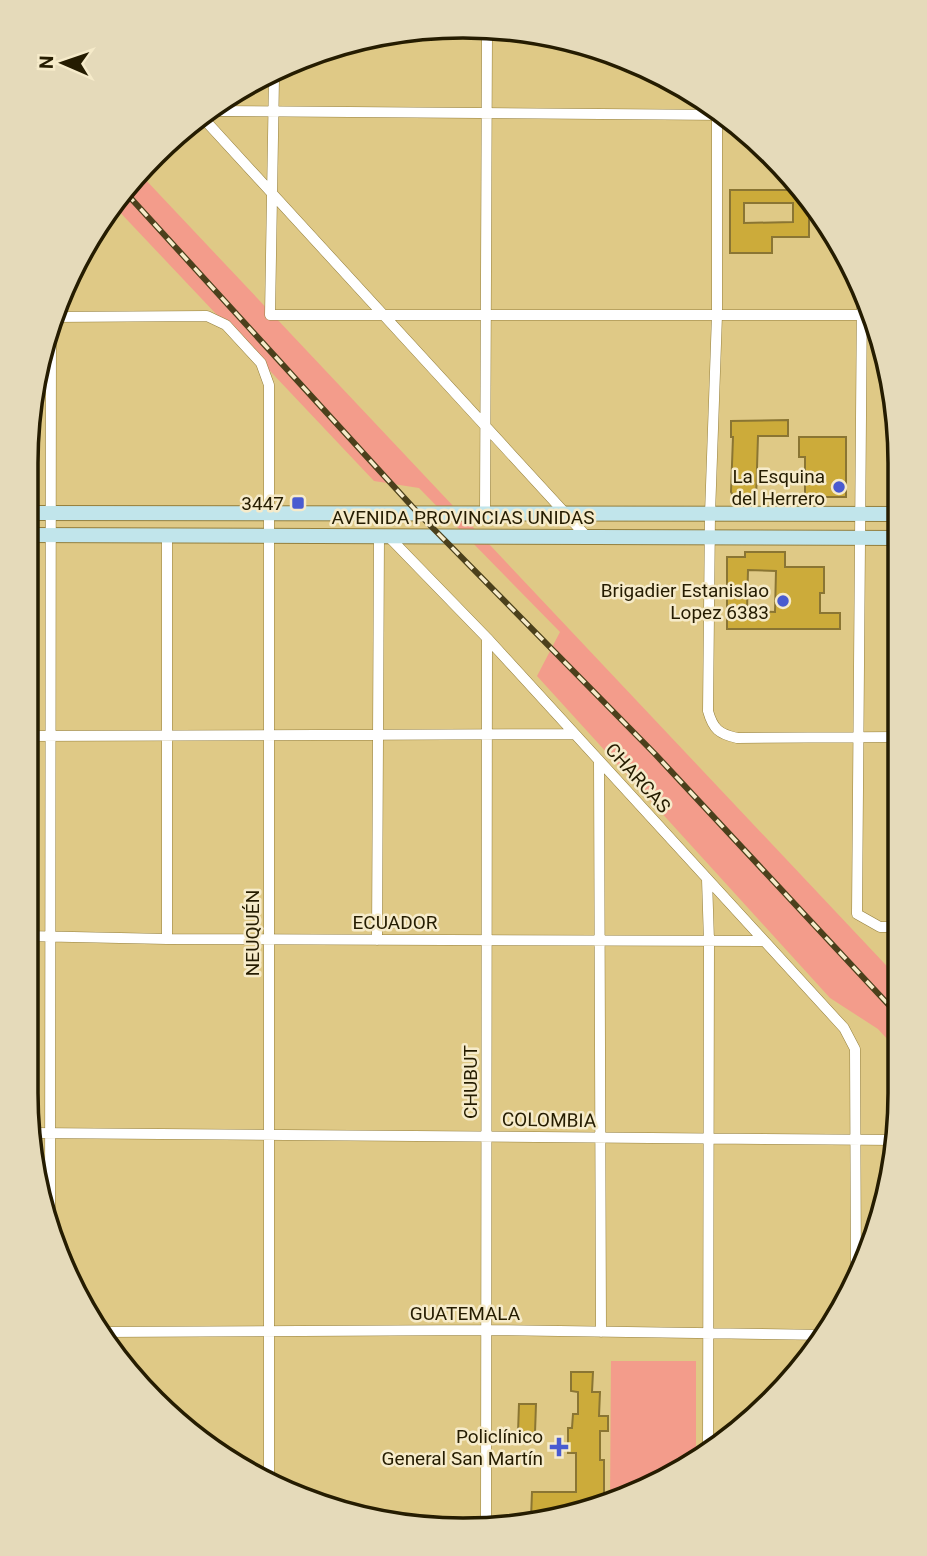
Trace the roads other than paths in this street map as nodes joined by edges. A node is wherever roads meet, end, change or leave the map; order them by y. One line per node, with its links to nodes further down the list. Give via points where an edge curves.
1 (487, 39): 5 (street)
2 (274, 83): 4 (street)
3 (225, 111): 4 (street)
4 (273, 112): 5 (street); 9 (street)
5 (486, 113): 6 (street); 13 (street)
6 (704, 113)
7 (208, 124): 9 (street)
8 (719, 124): 10 (street)
9 (273, 195): 12 (street); 12 (street, via 270,315)
10 (717, 315): 11 (street); 13 (street); 23 (street)
11 (861, 315)
12 (386, 316): 13 (street); 17 (street)
13 (486, 316): 17 (street)
14 (65, 318): 21 (street, NEUQUÉN, via 207,316 226,325 261,363 269,386)
15 (867, 329): 24 (street)
16 (52, 359): 19 (street)
17 (485, 428): 20 (street); 22 (street)
18 (39, 513): 19 (main road, AVENIDA PROVINCIAS UNIDAS)
19 (51, 513): 21 (main road, AVENIDA PROVINCIAS UNIDAS); 27 (street)
20 (565, 513): 22 (main road, AVENIDA PROVINCIAS UNIDAS); 23 (main road, AVENIDA PROVINCIAS UNIDAS); 31 (street)
21 (269, 514): 22 (main road, AVENIDA PROVINCIAS UNIDAS); 29 (street, NEUQUÉN)
22 (485, 514)
23 (710, 514): 24 (main road, AVENIDA PROVINCIAS UNIDAS); 32 (street)
24 (860, 514): 25 (main road, AVENIDA PROVINCIAS UNIDAS); 33 (street)
25 (888, 514)
26 (39, 535): 27 (main road, AVENIDA PROVINCIAS UNIDAS)
27 (51, 535): 28 (main road, AVENIDA PROVINCIAS UNIDAS); 40 (street)
28 (167, 536): 29 (main road, AVENIDA PROVINCIAS UNIDAS); 42 (street)
29 (269, 536): 30 (main road, AVENIDA PROVINCIAS UNIDAS); 41 (street, NEUQUÉN)
30 (383, 536): 31 (main road, AVENIDA PROVINCIAS UNIDAS); 35 (street, CHARCAS); 37 (street)
31 (587, 537): 32 (main road, AVENIDA PROVINCIAS UNIDAS)
32 (710, 537): 33 (main road, AVENIDA PROVINCIAS UNIDAS); 43 (street, via 708,711 712,726 722,735 737,738)
33 (860, 537): 34 (main road, AVENIDA PROVINCIAS UNIDAS); 43 (street)
34 (888, 538)
35 (487, 638): 36 (street, CHARCAS); 38 (street, CHUBUT)
36 (573, 734): 38 (street); 45 (street, CHARCAS)
37 (377, 735): 38 (street); 41 (street); 52 (street)
38 (487, 735): 53 (street, CHUBUT)
39 (39, 736): 40 (street)
40 (51, 736): 42 (street); 49 (street)
41 (269, 736): 42 (street); 51 (street, NEUQUÉN)
42 (167, 737): 50 (street)
43 (860, 737): 44 (street); 47 (street, via 857,915)
44 (888, 737)
45 (599, 761): 46 (street, CHARCAS); 54 (street)
46 (707, 879): 55 (street); 56 (street, CHARCAS)
47 (888, 927)
48 (39, 935): 49 (street, ECUADOR)
49 (51, 935): 50 (street, ECUADOR); 58 (street)
50 (167, 939): 51 (street, ECUADOR)
51 (269, 939): 52 (street, ECUADOR); 59 (street, NEUQUÉN)
52 (377, 940): 53 (street, ECUADOR)
53 (487, 940): 54 (street, ECUADOR); 60 (street, CHUBUT)
54 (601, 941): 55 (street, ECUADOR); 61 (street)
55 (709, 941): 56 (street, ECUADOR); 62 (street)
56 (763, 941): 63 (street, CHARCAS, via 844,1028 855,1049)
57 (40, 1133): 58 (street, COLOMBIA)
58 (50, 1133): 59 (street, COLOMBIA); 65 (street)
59 (269, 1135): 60 (street, COLOMBIA); 68 (street, NEUQUÉN)
60 (487, 1137): 61 (street, COLOMBIA); 67 (street, CHUBUT)
61 (601, 1138): 62 (street, COLOMBIA); 70 (street)
62 (709, 1139): 63 (street, COLOMBIA); 71 (street)
63 (855, 1140): 64 (street, COLOMBIA); 66 (street)
64 (886, 1140)
65 (50, 1188)
66 (856, 1255)
67 (487, 1330): 68 (street, GUATEMALA); 70 (street, GUATEMALA); 75 (street, CHUBUT)
68 (269, 1331): 69 (street, GUATEMALA); 74 (street, NEUQUÉN)
69 (112, 1332)
70 (601, 1332): 71 (street, GUATEMALA)
71 (708, 1333): 72 (street, GUATEMALA); 73 (street)
72 (813, 1335)
73 (708, 1440)
74 (270, 1471)
75 (486, 1517)

